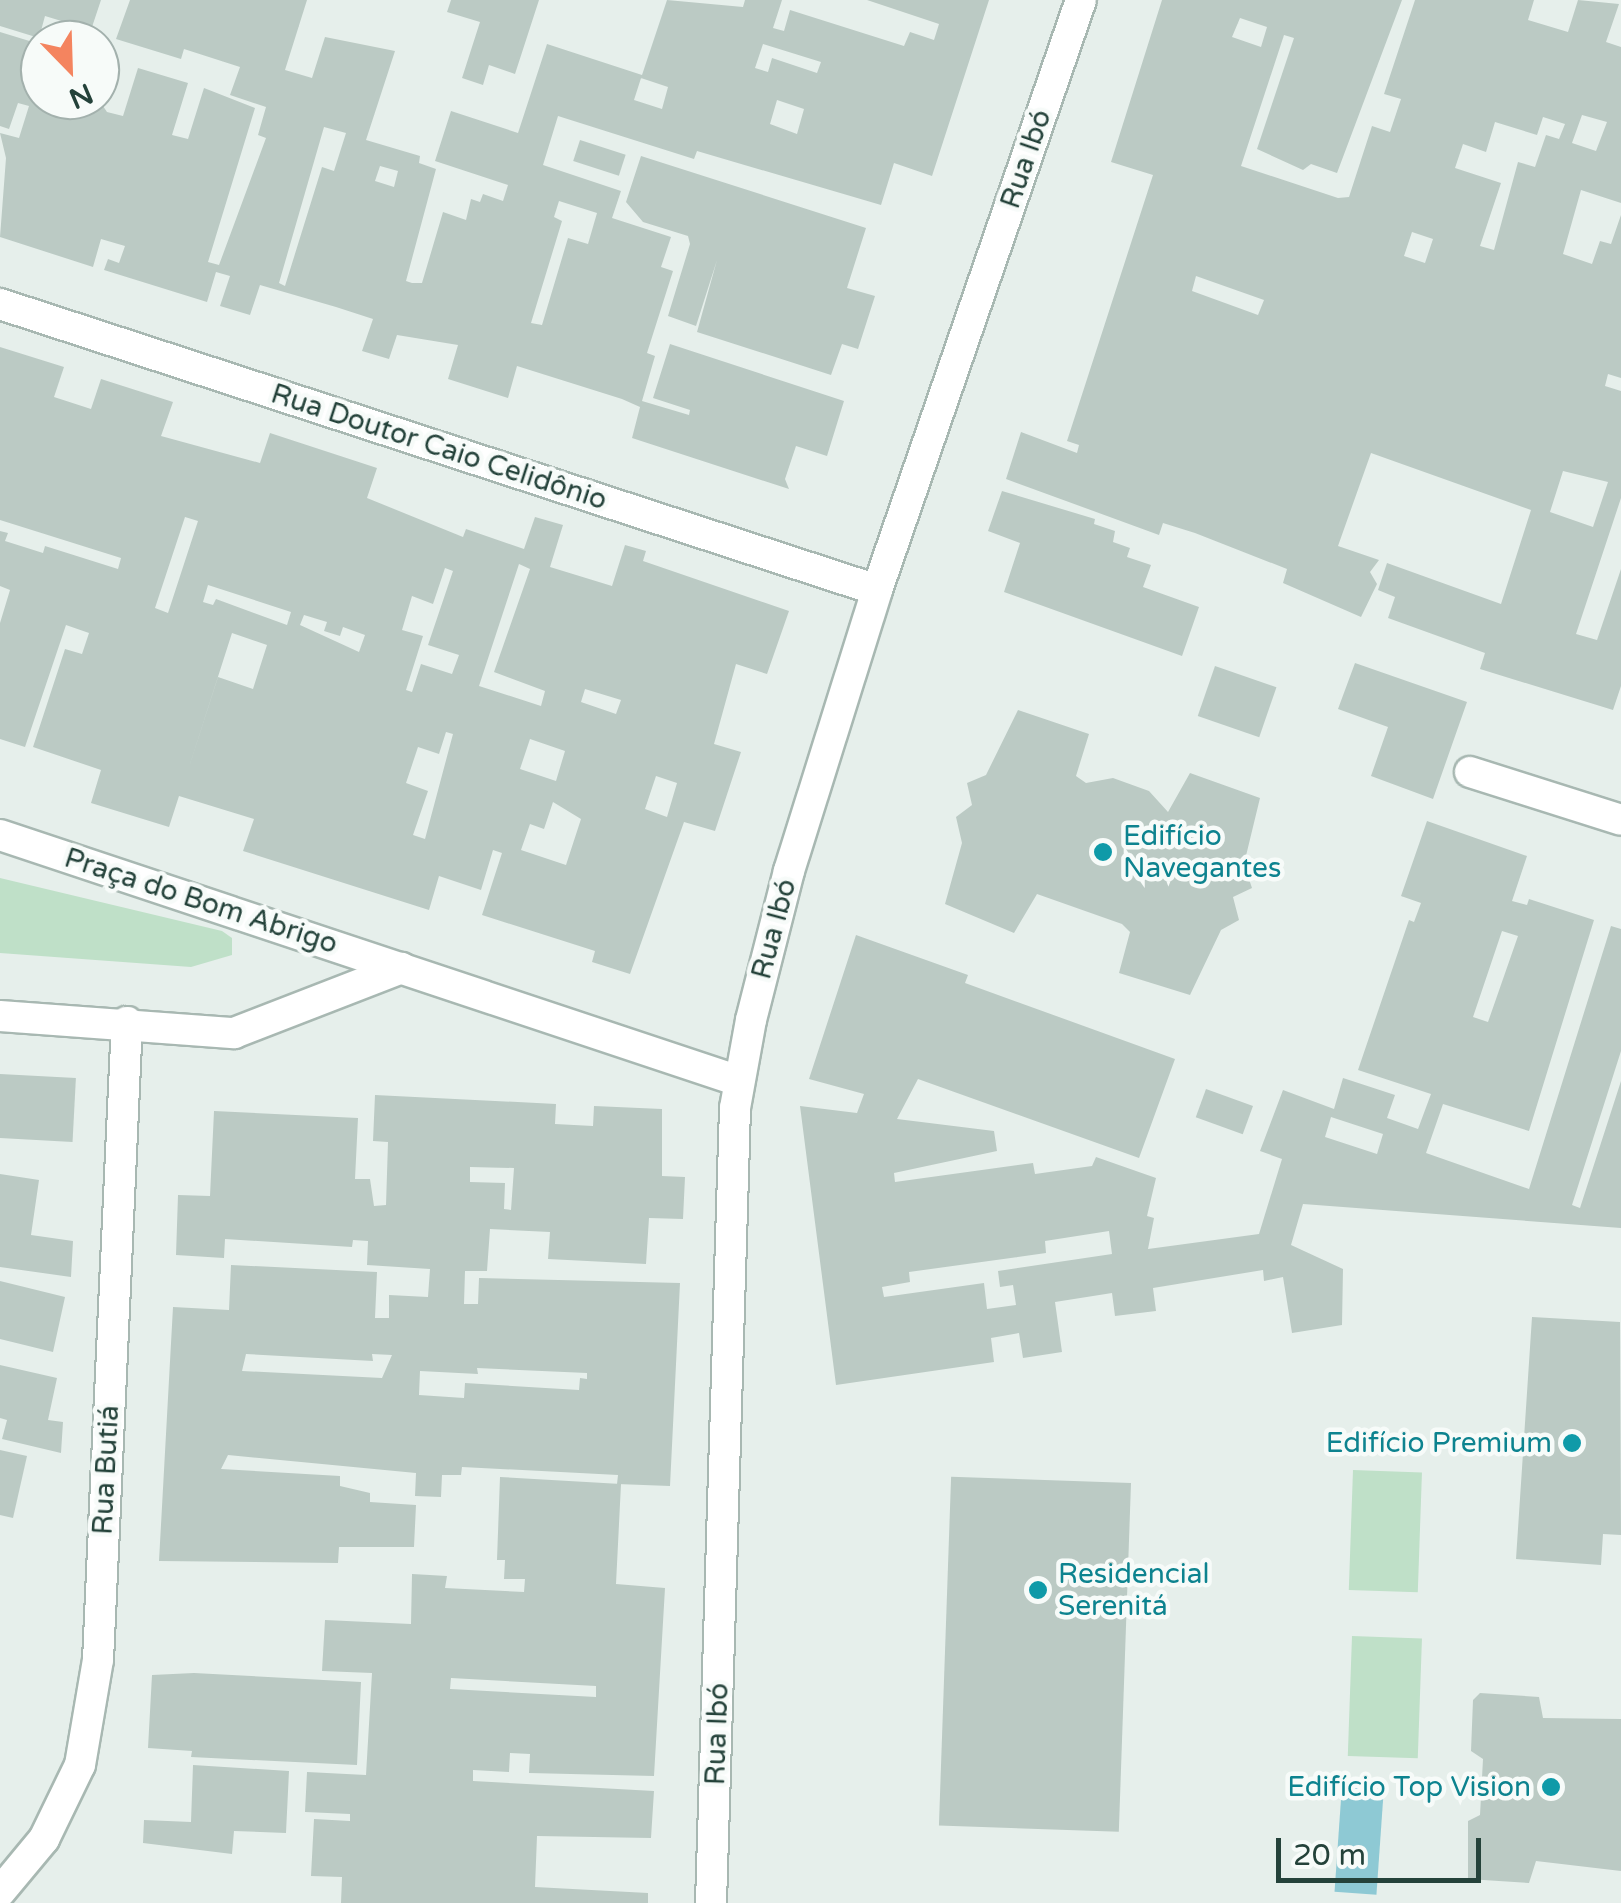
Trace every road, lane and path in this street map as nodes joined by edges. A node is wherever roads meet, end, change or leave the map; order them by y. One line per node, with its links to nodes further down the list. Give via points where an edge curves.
1 (1080, 0): 3 (street, Rua Ibó)
2 (0, 304): 3 (street, Rua Doutor Caio Celidônio)
3 (878, 590): 10 (street, Rua Ibó, via 789,871)
4 (1470, 772): 5 (street)
5 (1621, 820)
6 (0, 834): 7 (street, Praça do Bom Abrigo)
7 (402, 968): 9 (street, Praça do Bom Abrigo, via 234,1033); 10 (street, Praça do Bom Abrigo)
8 (0, 1016): 9 (street, Praça do Bom Abrigo)
9 (127, 1022): 11 (street, Rua Butiá, via 98,1660 80,1765 44,1839)
10 (740, 1081): 12 (street, Rua Ibó)
11 (0, 1892)
12 (712, 1903)

